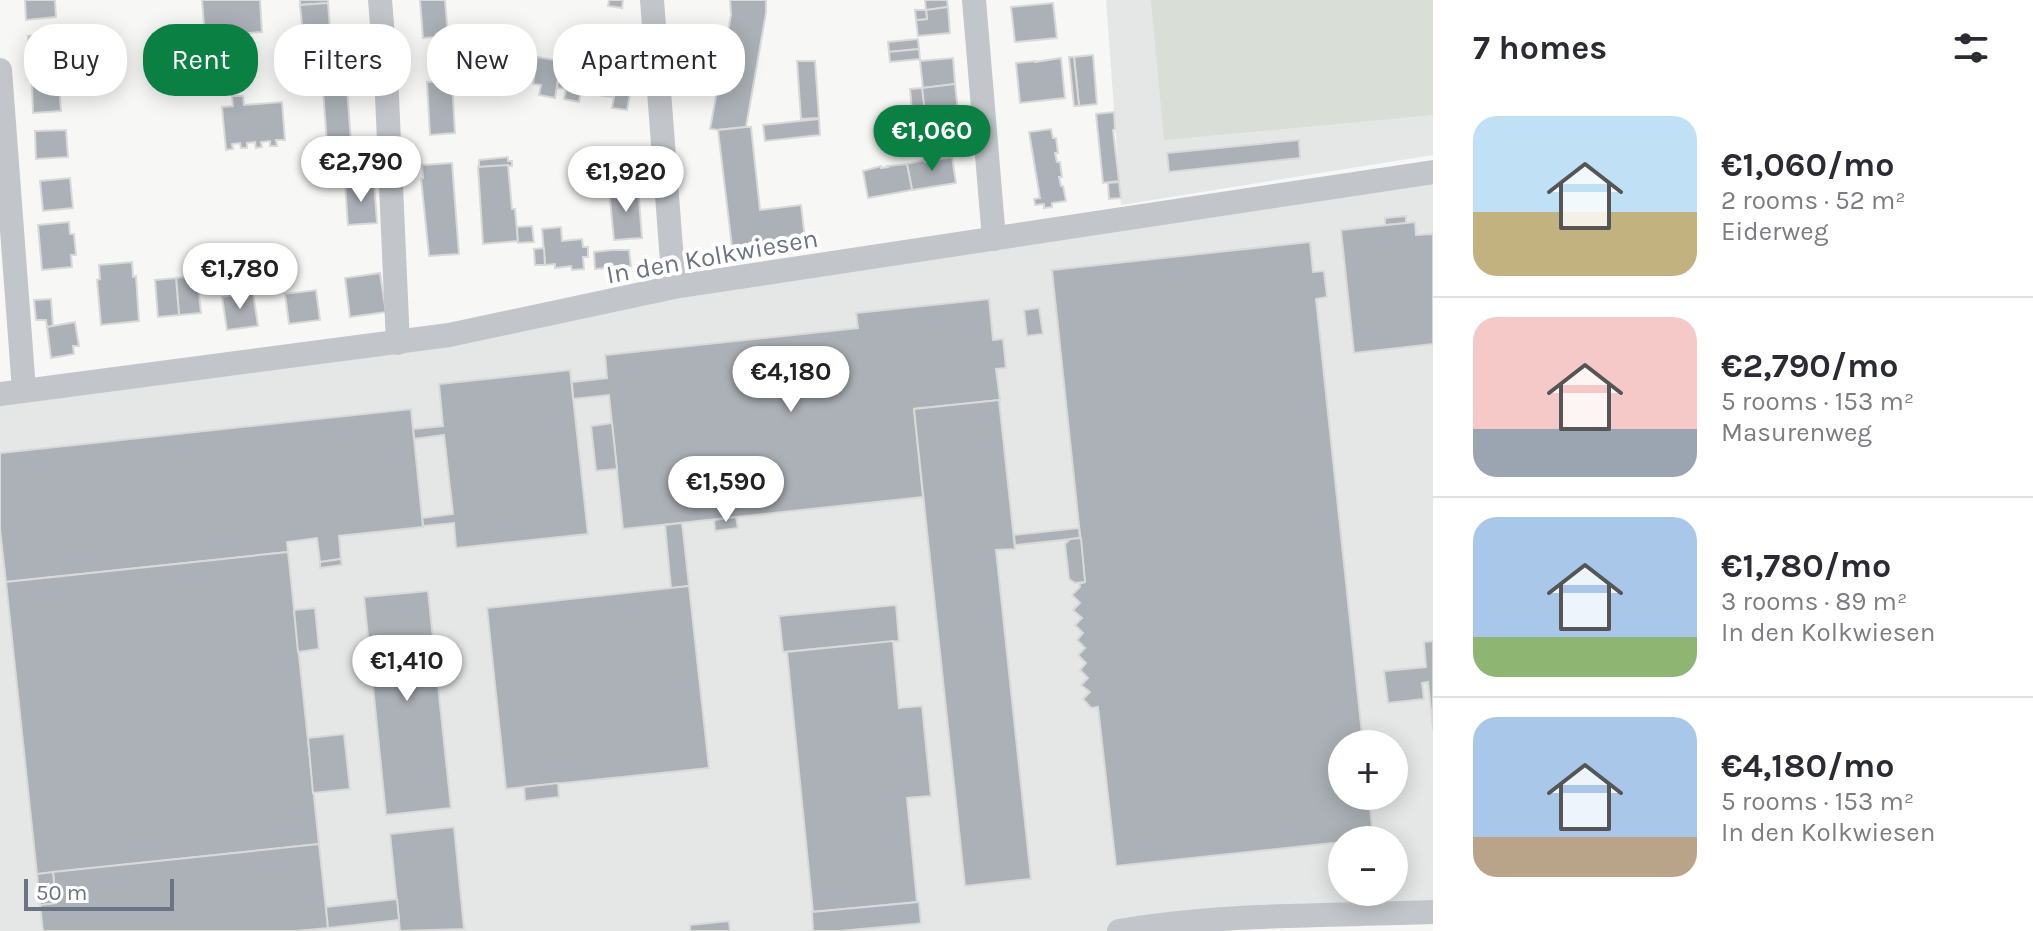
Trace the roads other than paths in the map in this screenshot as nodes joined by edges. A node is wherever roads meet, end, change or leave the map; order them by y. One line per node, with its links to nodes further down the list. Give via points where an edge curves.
1 (380, 0): 8 (street)
2 (652, 0): 7 (street)
3 (974, 0): 6 (street)
4 (0, 70): 9 (street)
5 (1433, 172): 6 (street, In den Kolkwiesen)
6 (994, 239): 7 (street, In den Kolkwiesen)
7 (674, 287): 8 (street, In den Kolkwiesen)
8 (398, 343): 9 (street, In den Kolkwiesen)
9 (12, 392)
10 (1433, 912): 11 (street, via 1206,920)
11 (1119, 931)

